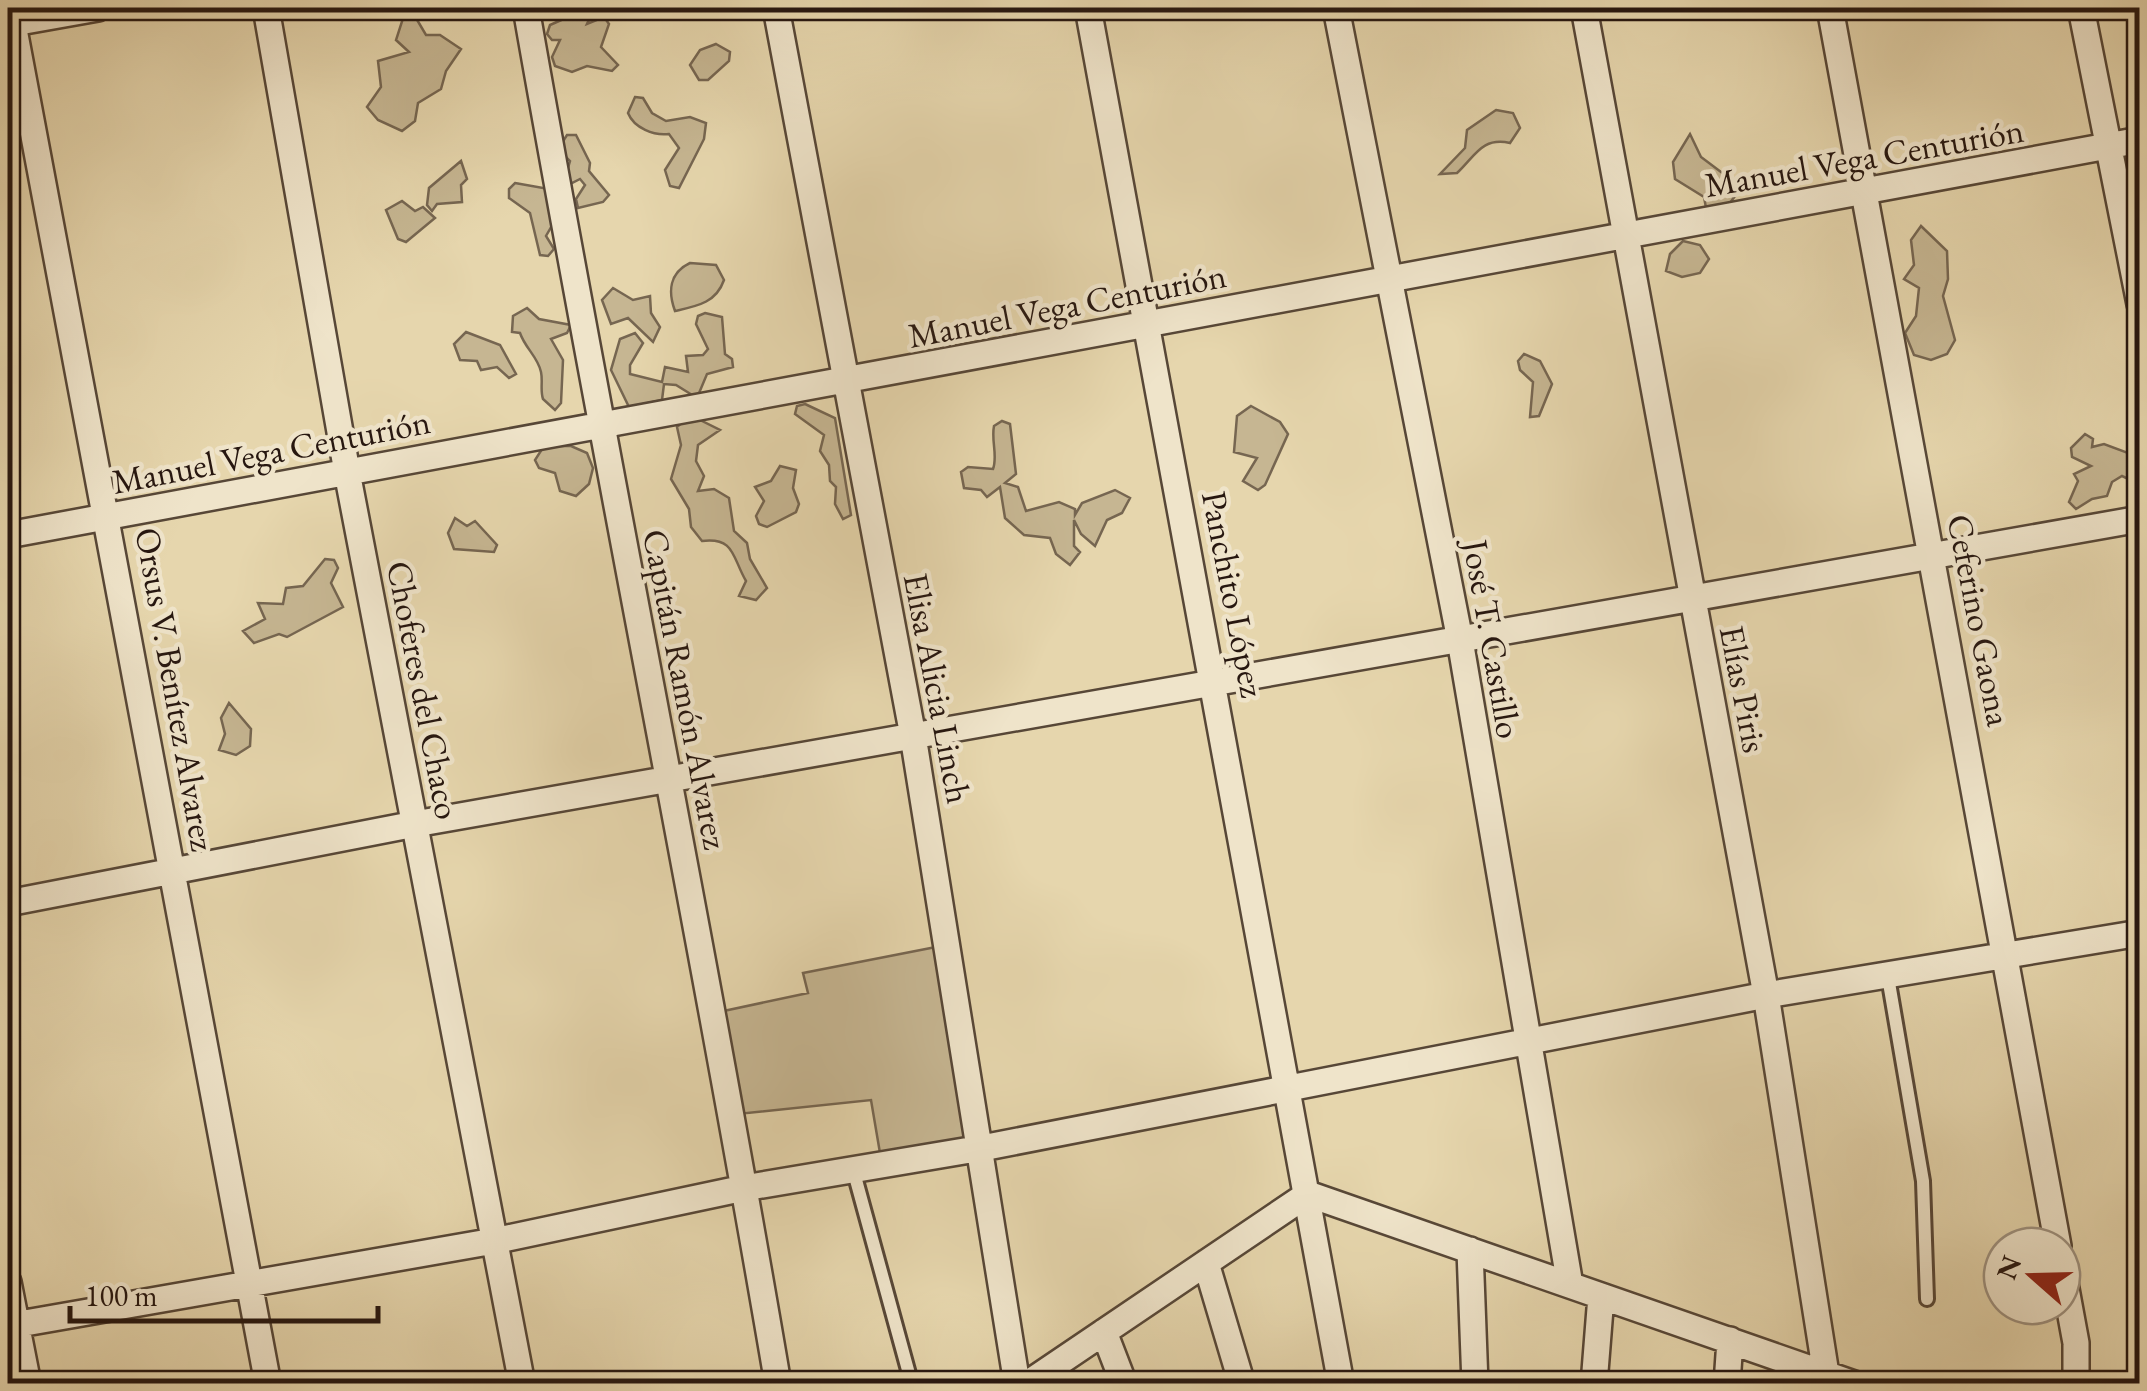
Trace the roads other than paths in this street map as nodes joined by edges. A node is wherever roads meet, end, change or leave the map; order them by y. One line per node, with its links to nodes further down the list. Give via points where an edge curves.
1 (98, 8): 10 (street)
2 (266, 8): 20 (street, Choferes del Chaco)
3 (526, 8): 19 (street, Capitán Ramón Alvarez)
4 (776, 8): 18 (street, Elisa Alicia Linch)
5 (1088, 8): 17 (street, Panchito López)
6 (1336, 8): 15 (street, José T. Castillo)
7 (1584, 8): 14 (street, Elías Piris)
8 (1830, 8): 13 (street, Ceferino Gaona)
9 (2081, 8): 12 (street)
10 (10, 18): 21 (street, Orsus V. Benítez Alvarez)
11 (2140, 140): 12 (street, Manuel Vega Centurión)
12 (2108, 148): 13 (street, Manuel Vega Centurión); 16 (street)
13 (1862, 193): 14 (street, Manuel Vega Centurión); 24 (street, Ceferino Gaona)
14 (1625, 237): 15 (street, Manuel Vega Centurión); 25 (street, Elías Piris)
15 (1388, 280): 17 (street, Manuel Vega Centurión); 26 (street, José T. Castillo)
16 (2140, 304)
17 (1147, 324): 18 (street, Manuel Vega Centurión); 27 (street, Panchito López)
18 (844, 383): 19 (street, Manuel Vega Centurión); 28 (street, Elisa Alicia Linch)
19 (598, 426): 20 (street, Manuel Vega Centurión); 29 (street, Capitán Ramón Alvarez)
20 (347, 472): 21 (street, Manuel Vega Centurión); 30 (street, Choferes del Chaco)
21 (109, 516): 23 (street, Manuel Vega Centurión); 31 (street, Orsus V. Benítez Alvarez)
22 (2140, 519): 24 (street)
23 (8, 535)
24 (1932, 555): 25 (street); 34 (street, Ceferino Gaona)
25 (1692, 598): 26 (street); 36 (street, Elías Piris)
26 (1460, 640): 27 (street); 37 (street, José T. Castillo)
27 (1216, 683): 28 (street); 38 (street, Panchito López)
28 (913, 736): 29 (street); 39 (street, Elisa Alicia Linch)
29 (670, 780): 30 (street); 41 (street, Capitán Ramón Alvarez)
30 (415, 824): 31 (street); 44 (street, Choferes del Chaco)
31 (174, 871): 32 (street); 48 (street, Orsus V. Benítez Alvarez)
32 (8, 903)
33 (2140, 933): 34 (street)
34 (2006, 956): 35 (street); 43 (street, Ceferino Gaona)
35 (1888, 977): 36 (street); 51 (lane, via 1923,1180)
36 (1766, 996): 37 (street); 57 (street, Elías Piris)
37 (1528, 1040): 38 (street); 49 (street, José T. Castillo)
38 (1288, 1089): 39 (street); 42 (street, Panchito López)
39 (982, 1148): 40 (street); 63 (street, Elisa Alicia Linch)
40 (853, 1169): 41 (street); 58 (lane)
41 (744, 1188): 44 (street); 62 (street, Capitán Ramón Alvarez)
42 (1308, 1194): 45 (street); 46 (street); 67 (street, Panchito López)
43 (2054, 1226)
44 (494, 1241): 48 (street); 61 (street, Choferes del Chaco)
45 (1470, 1250): 49 (street); 68 (street)
46 (1206, 1263): 54 (street); 66 (street)
47 (8, 1282): 52 (street)
48 (250, 1282): 52 (street); 60 (street, Orsus V. Benítez Alvarez)
49 (1570, 1285): 50 (street)
50 (1601, 1296): 55 (street); 69 (street)
51 (1927, 1299)
52 (12, 1326): 59 (street)
53 (2073, 1326): 56 (street)
54 (1104, 1332): 64 (street); 65 (street)
55 (1730, 1340): 57 (street); 70 (street)
56 (2076, 1343): 72 (street); 73 (street)
57 (1825, 1379): 71 (street)
58 (911, 1381)
59 (28, 1384)
60 (268, 1384)
61 (522, 1384)
62 (778, 1384)
63 (1016, 1384)
64 (1027, 1384)
65 (1124, 1384)
66 (1242, 1384)
67 (1341, 1384)
68 (1476, 1384)
69 (1594, 1384)
70 (1727, 1384)
71 (1854, 1384)
72 (2076, 1384)
73 (2088, 1384)

